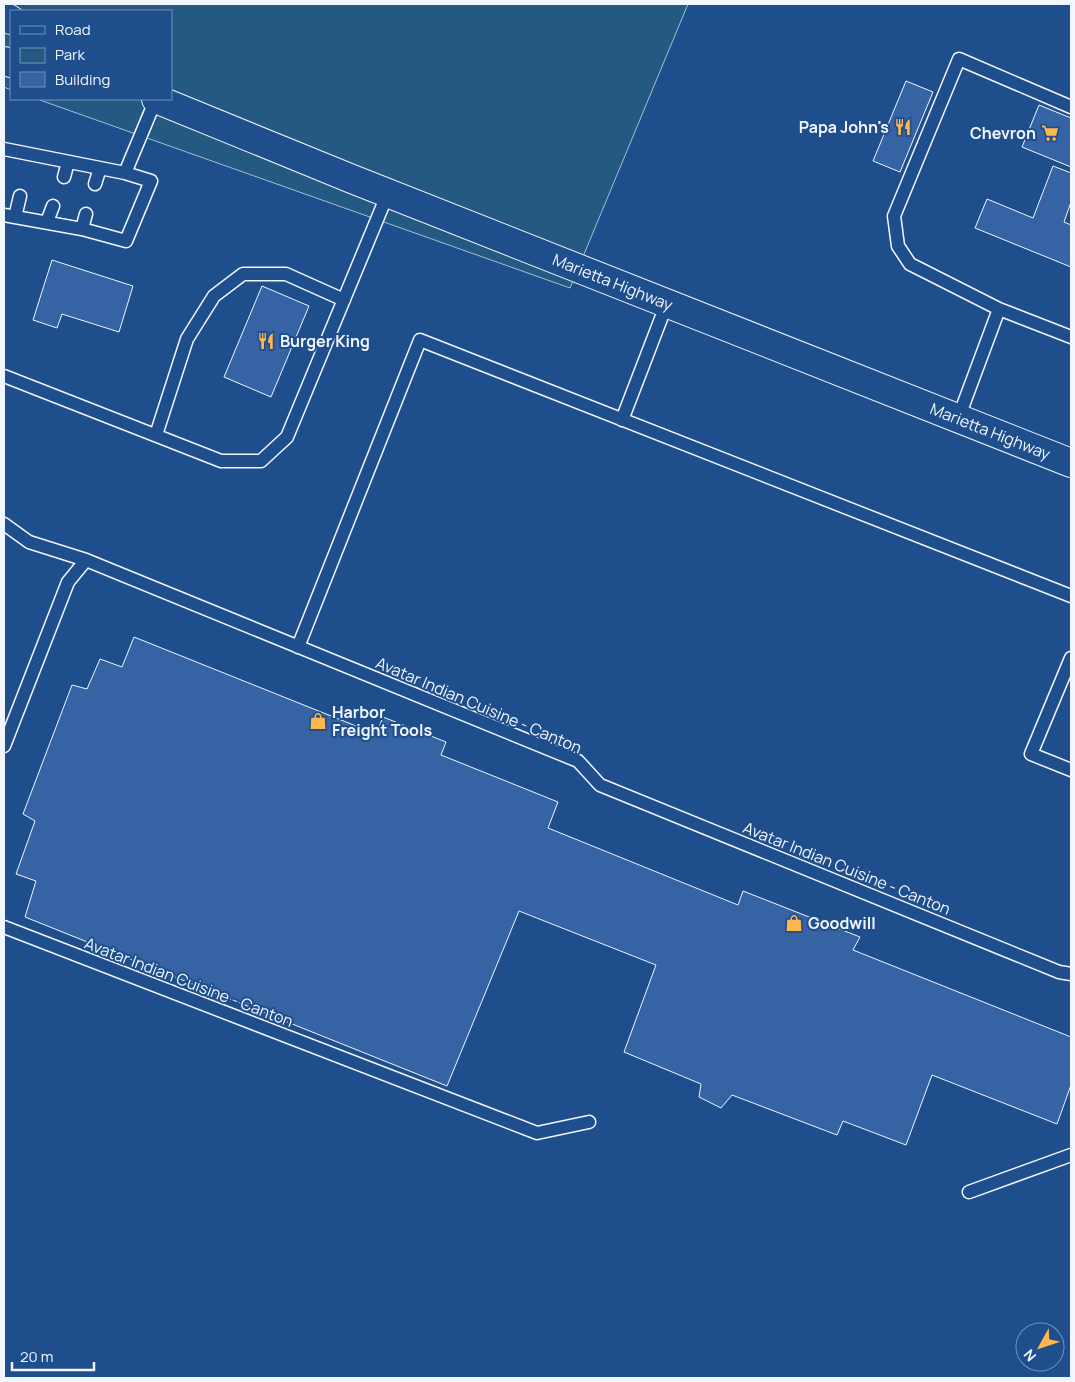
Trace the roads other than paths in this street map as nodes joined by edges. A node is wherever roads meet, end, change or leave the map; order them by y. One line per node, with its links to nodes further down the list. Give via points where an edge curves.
1 (156, 100): 7 (lane)
2 (158, 100): 10 (main road, Marietta Highway)
3 (1071, 107): 19 (lane, via 960,59 894,216 898,246 910,264)
4 (4, 149): 5 (lane, via 29,160)
5 (68, 162): 6 (lane); 8 (lane)
6 (100, 168): 7 (lane); 9 (lane)
7 (125, 173): 16 (lane, via 152,181 126,241)
8 (64, 177)
9 (95, 184)
10 (388, 193): 17 (lane); 18 (main road, Marietta Highway)
11 (20, 196): 14 (lane)
12 (53, 206): 15 (lane)
13 (86, 214): 16 (lane)
14 (9, 216): 15 (lane)
15 (47, 222): 16 (lane)
16 (82, 229)
17 (344, 300): 24 (lane, via 287,437 261,461 221,461); 24 (lane, via 286,274 243,274 214,296 187,339)
18 (667, 303): 22 (main road, Marietta Highway); 23 (lane)
19 (999, 310): 20 (lane); 22 (lane)
20 (1071, 337)
21 (4, 376): 24 (lane)
22 (958, 419): 25 (main road, Marietta Highway)
23 (622, 420): 28 (lane); 29 (lane, via 420,340)
24 (156, 435)
25 (1071, 463)
26 (4, 524): 27 (lane, Avatar Indian Cuisine - Canton, via 29,542)
27 (86, 560): 29 (lane, Avatar Indian Cuisine - Canton); 31 (lane, via 68,582)
28 (1071, 596)
29 (298, 647): 34 (lane, Avatar Indian Cuisine - Canton, via 578,761 600,784)
30 (1071, 658): 32 (lane, via 1030,754)
31 (4, 746)
32 (1071, 770)
33 (4, 927): 35 (lane, Avatar Indian Cuisine - Canton, via 537,1133)
34 (1071, 974)
35 (589, 1122)
36 (1071, 1155): 37 (lane)
37 (968, 1192)

